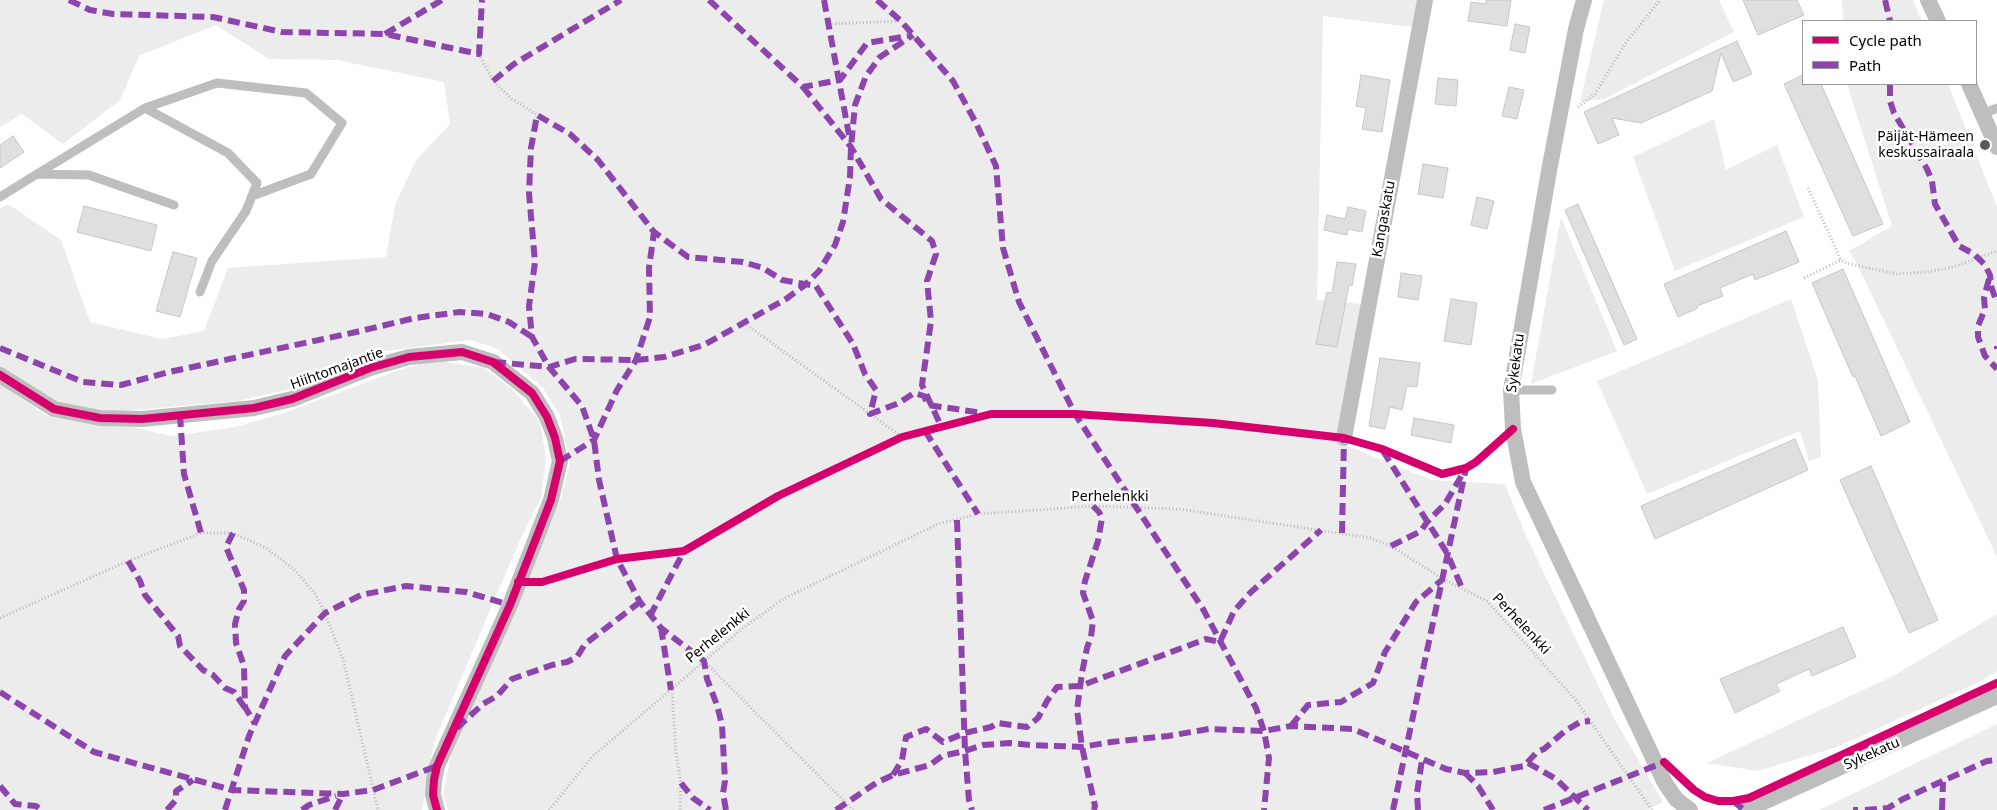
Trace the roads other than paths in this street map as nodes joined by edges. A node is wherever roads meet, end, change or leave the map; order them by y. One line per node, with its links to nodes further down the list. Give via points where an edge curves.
1 (1425, 0): 17 (street, Kangaskatu)
2 (1584, 0): 15 (street, Sykekatu, via 1548,171)
3 (1928, 0): 4 (street)
4 (1938, 20)
5 (1970, 85): 7 (street)
6 (145, 108): 9 (lane); 10 (lane, via 228,153 257,183); 10 (lane, via 217,83 306,93 342,124 311,174)
7 (1990, 111): 8 (street)
8 (1997, 147)
9 (37, 174): 11 (lane); 12 (lane, via 89,175)
10 (252, 196): 13 (lane, via 246,211 212,261)
11 (0, 197)
12 (174, 205)
13 (200, 292)
14 (0, 375): 19 (street, Hiihtomajantie, via 54,409 100,418 142,419 254,408 292,400 370,368 409,357 462,352 493,362 532,393 548,417 560,462 551,500 510,605 437,766 434,780)
15 (1511, 390): 16 (lane); 20 (street, Sykekatu, via 1513,429 1523,482 1666,783 1676,799)
16 (1552, 390)
17 (1344, 438)
18 (1997, 696): 21 (street, Sykekatu)
19 (437, 810)
20 (1690, 810)
21 (1746, 810)

